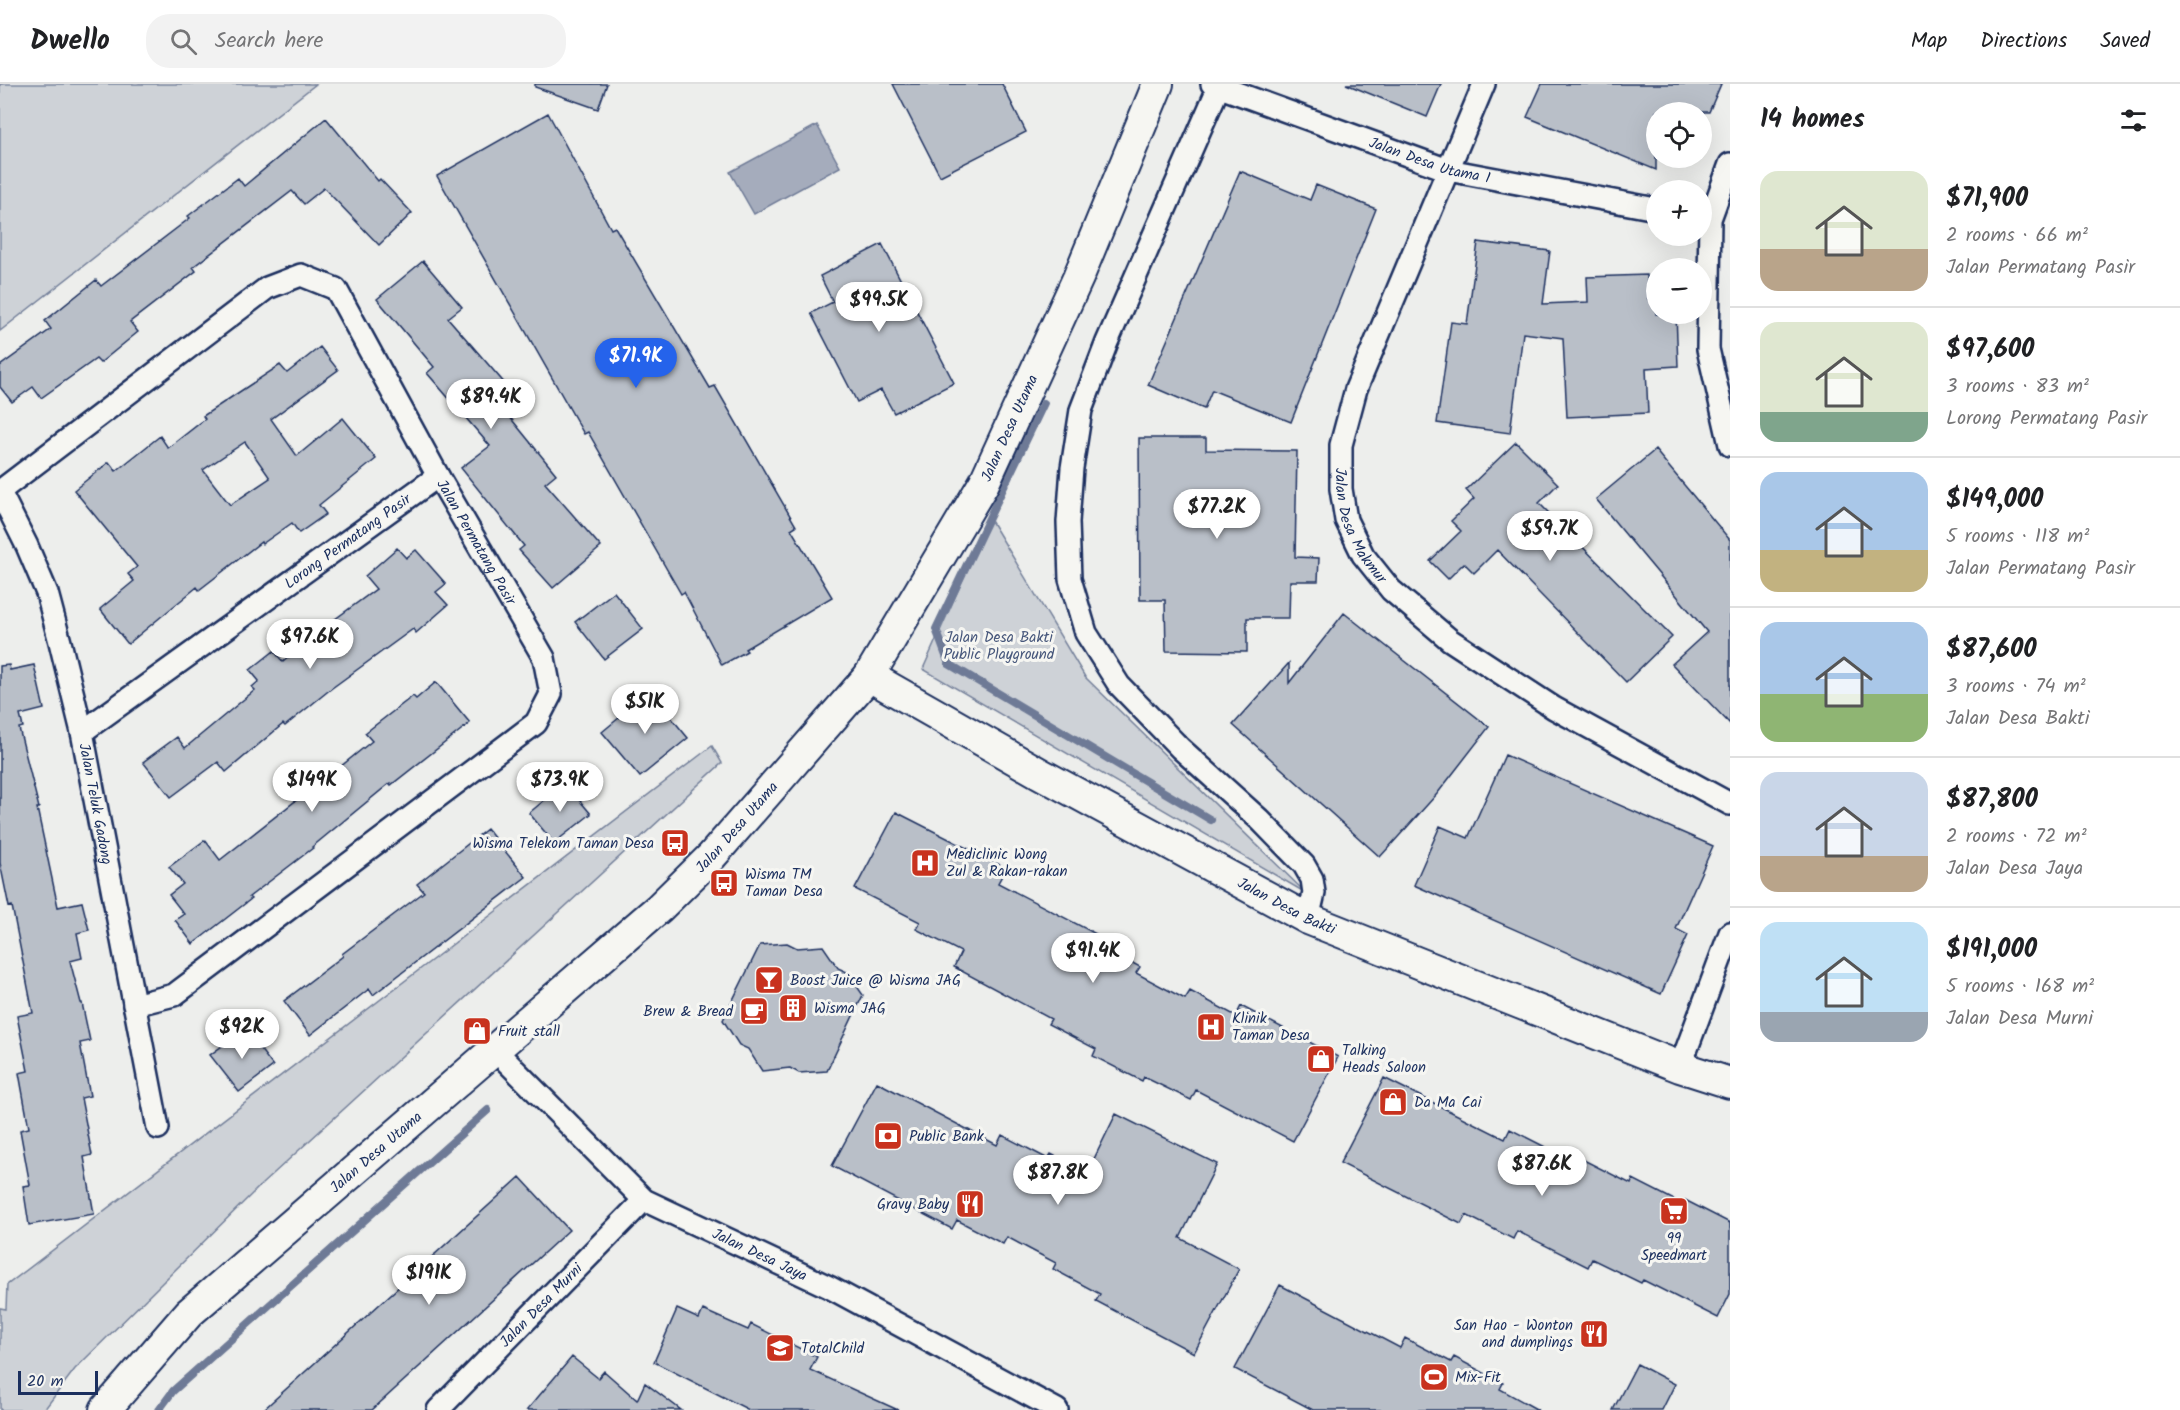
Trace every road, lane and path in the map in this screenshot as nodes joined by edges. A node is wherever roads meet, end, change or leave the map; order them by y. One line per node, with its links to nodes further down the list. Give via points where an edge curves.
1 (1158, 84): 12 (street, Jalan Desa Utama, via 1078,278 984,483)
2 (1485, 84): 5 (street, Jalan Desa Makmur)
3 (1217, 85): 5 (street, Jalan Desa Utama 1); 15 (street, via 1081,410 1068,522 1070,579 1086,633 1119,685 1304,865 1314,892)
4 (1730, 164): 6 (street)
5 (1448, 171): 7 (street, Jalan Desa Utama 1); 14 (street, Jalan Desa Makmur, via 1356,389 1341,445 1346,520 1363,555 1391,590 1450,640 1554,708)
6 (1712, 203)
7 (1646, 207)
8 (1706, 246): 9 (street, via 1708,349)
9 (1730, 445)
10 (438, 476): 11 (street, Jalan Permatang Pasir, via 336,289 301,275 267,288); 13 (street, Lorong Permatang Pasir); 17 (street, Jalan Permatang Pasir, via 544,658 551,694 536,723 174,995)
11 (0, 491): 13 (street, Jalan Teluk Gadong, via 46,593)
12 (869, 676): 15 (street, Jalan Desa Bakti); 18 (street, Jalan Desa Utama, via 711,857 659,908)
13 (82, 732): 17 (street, Jalan Teluk Gadong)
14 (1730, 804)
15 (1308, 919): 19 (street, Jalan Desa Bakti)
16 (1730, 933): 19 (street)
17 (134, 1005): 21 (street, Jalan Teluk Gadong)
18 (496, 1051): 22 (street, Jalan Desa Jaya); 23 (street, Jalan Desa Utama, via 189,1313)
19 (1680, 1067): 20 (street, Jalan Desa Bakti)
20 (1730, 1083)
21 (158, 1128)
22 (644, 1200): 24 (street, Jalan Desa Murni); 25 (street, Jalan Desa Jaya, via 829,1287)
23 (105, 1410)
24 (438, 1410)
25 (1058, 1410)

